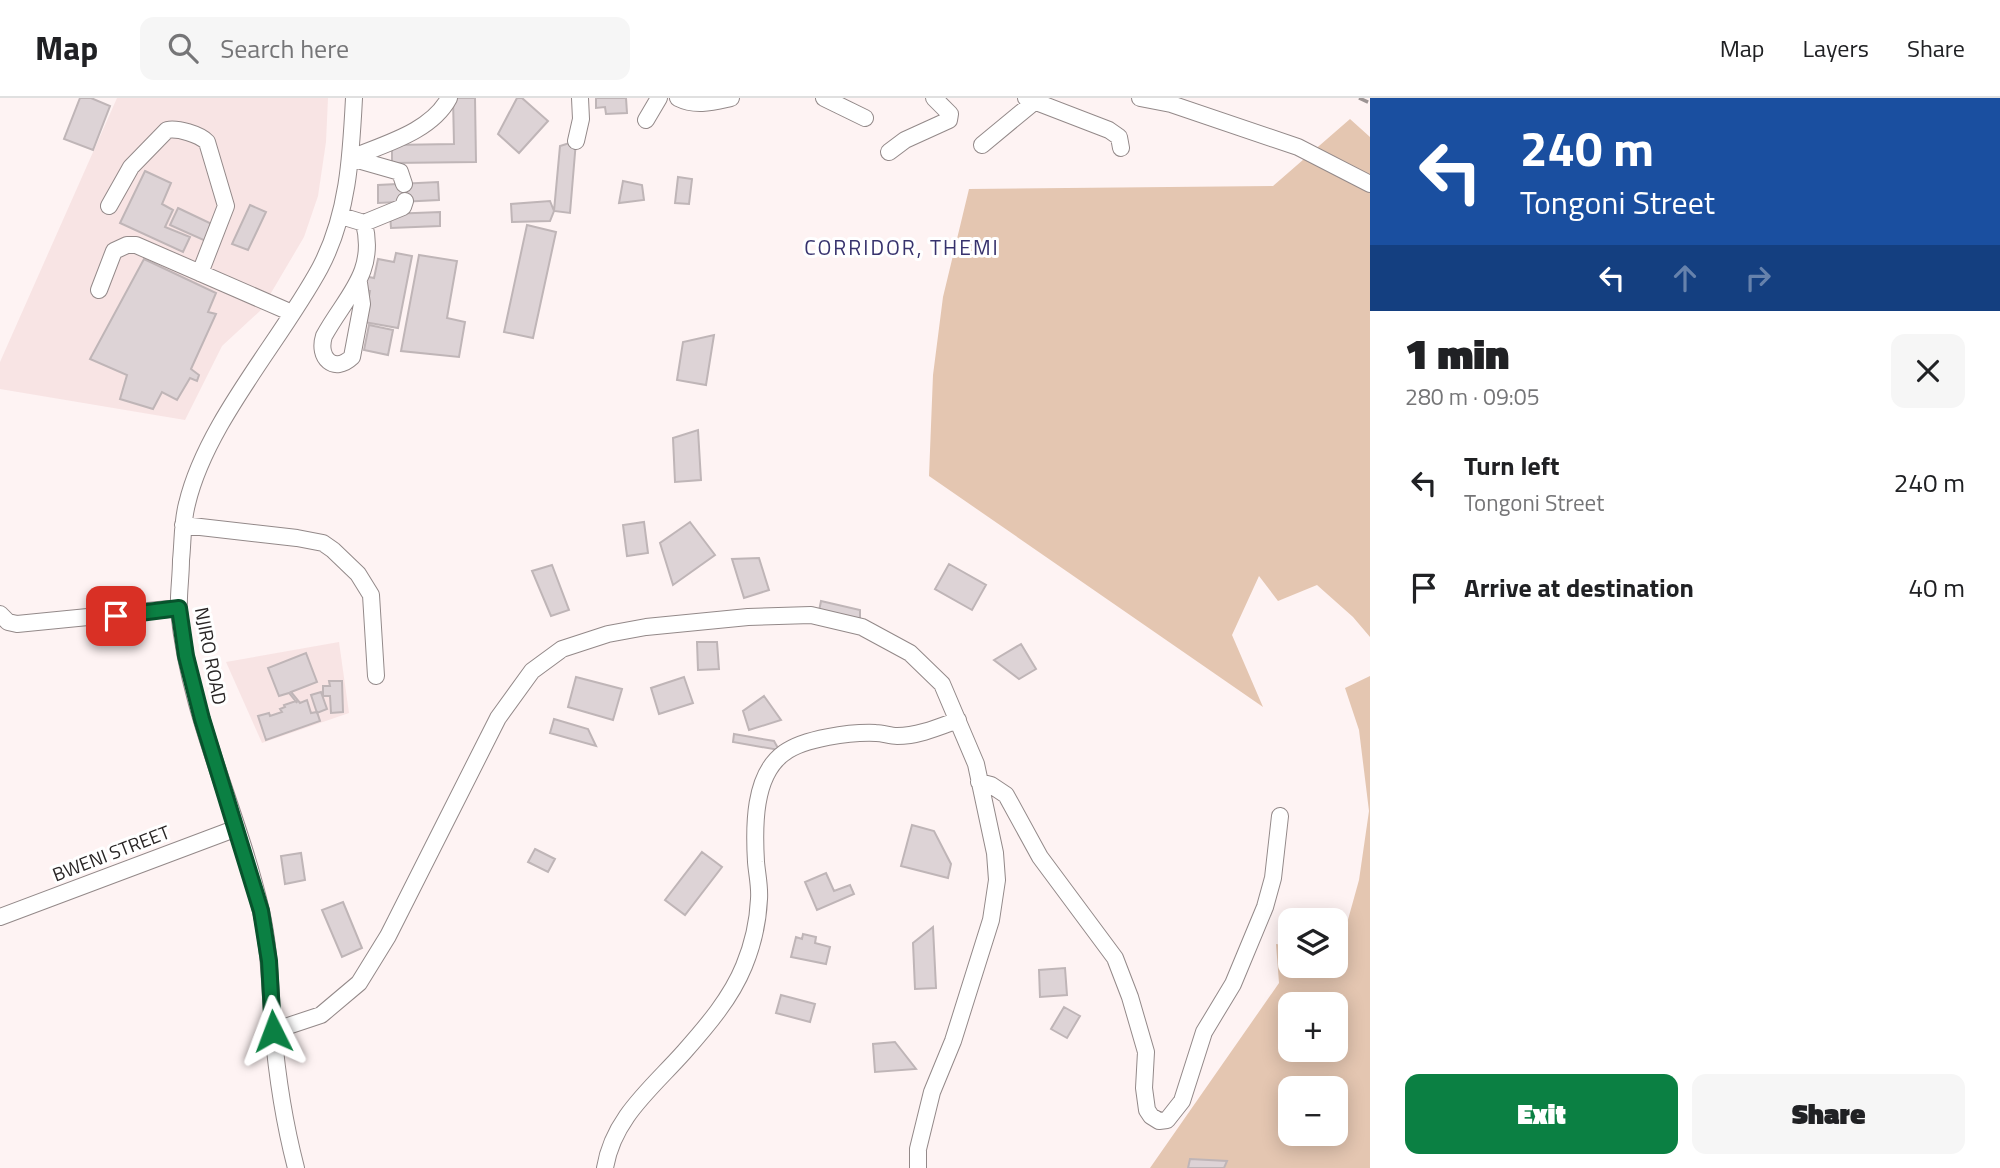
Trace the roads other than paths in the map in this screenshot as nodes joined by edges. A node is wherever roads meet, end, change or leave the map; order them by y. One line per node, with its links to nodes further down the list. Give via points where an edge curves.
1 (354, 98): 17 (street, NJIRO ROAD)
2 (449, 98): 17 (street, via 443,110 422,126)
3 (580, 98): 13 (street)
4 (659, 98): 12 (street)
5 (678, 98): 6 (street, via 694,103)
6 (731, 98)
7 (824, 98): 11 (street)
8 (934, 98): 16 (street, via 950,114 949,120)
9 (1140, 98): 19 (street, via 1298,147)
10 (1030, 100): 14 (street); 15 (street, via 1109,130 1119,137)
11 (865, 118)
12 (646, 120)
13 (576, 141)
14 (982, 145)
15 (1121, 148)
16 (889, 152)
17 (351, 158): 18 (street, via 400,172); 22 (street, NJIRO ROAD)
18 (404, 184)
19 (1370, 184)
20 (405, 201): 23 (street, via 403,207)
21 (109, 206): 24 (street, via 131,167 167,130 203,138 226,206)
22 (341, 216): 23 (street); 27 (street, NJIRO ROAD, via 320,267)
23 (364, 223): 25 (street, via 368,250)
24 (200, 273): 26 (street, via 127,245 114,251); 27 (street)
25 (359, 283)
26 (99, 290)
27 (292, 313): 28 (street, NJIRO ROAD, via 219,429 200,468)
28 (183, 525): 29 (street, NJIRO ROAD); 31 (street, via 297,538 333,550 358,574 371,595)
29 (179, 608): 30 (street, via 17,624); 35 (street, NJIRO ROAD, via 202,719)
30 (0, 614)
31 (376, 676)
32 (958, 720): 33 (street); 37 (street, via 942,684 910,653 862,627 811,615 646,627 562,649 532,671 498,718 388,936 359,983 321,1015); 39 (street, via 924,732 832,737 803,744 783,753 766,773 755,814 760,896 754,939 744,967 731,994 639,1098 608,1149)
33 (979, 782): 34 (street, via 1006,794 1040,857 1115,958 1146,1052 1147,1110 1159,1121 1167,1120 1182,1101 1204,1032 1233,984 1256,931 1273,878); 40 (street, via 998,880 974,976 932,1092)
34 (1280, 816)
35 (237, 828): 36 (street, BWENI STREET); 37 (street, NJIRO ROAD, via 261,911)
36 (0, 917)
37 (273, 1031): 38 (street, NJIRO ROAD, via 284,1124)
38 (296, 1168)
39 (605, 1168)
40 (918, 1168)

